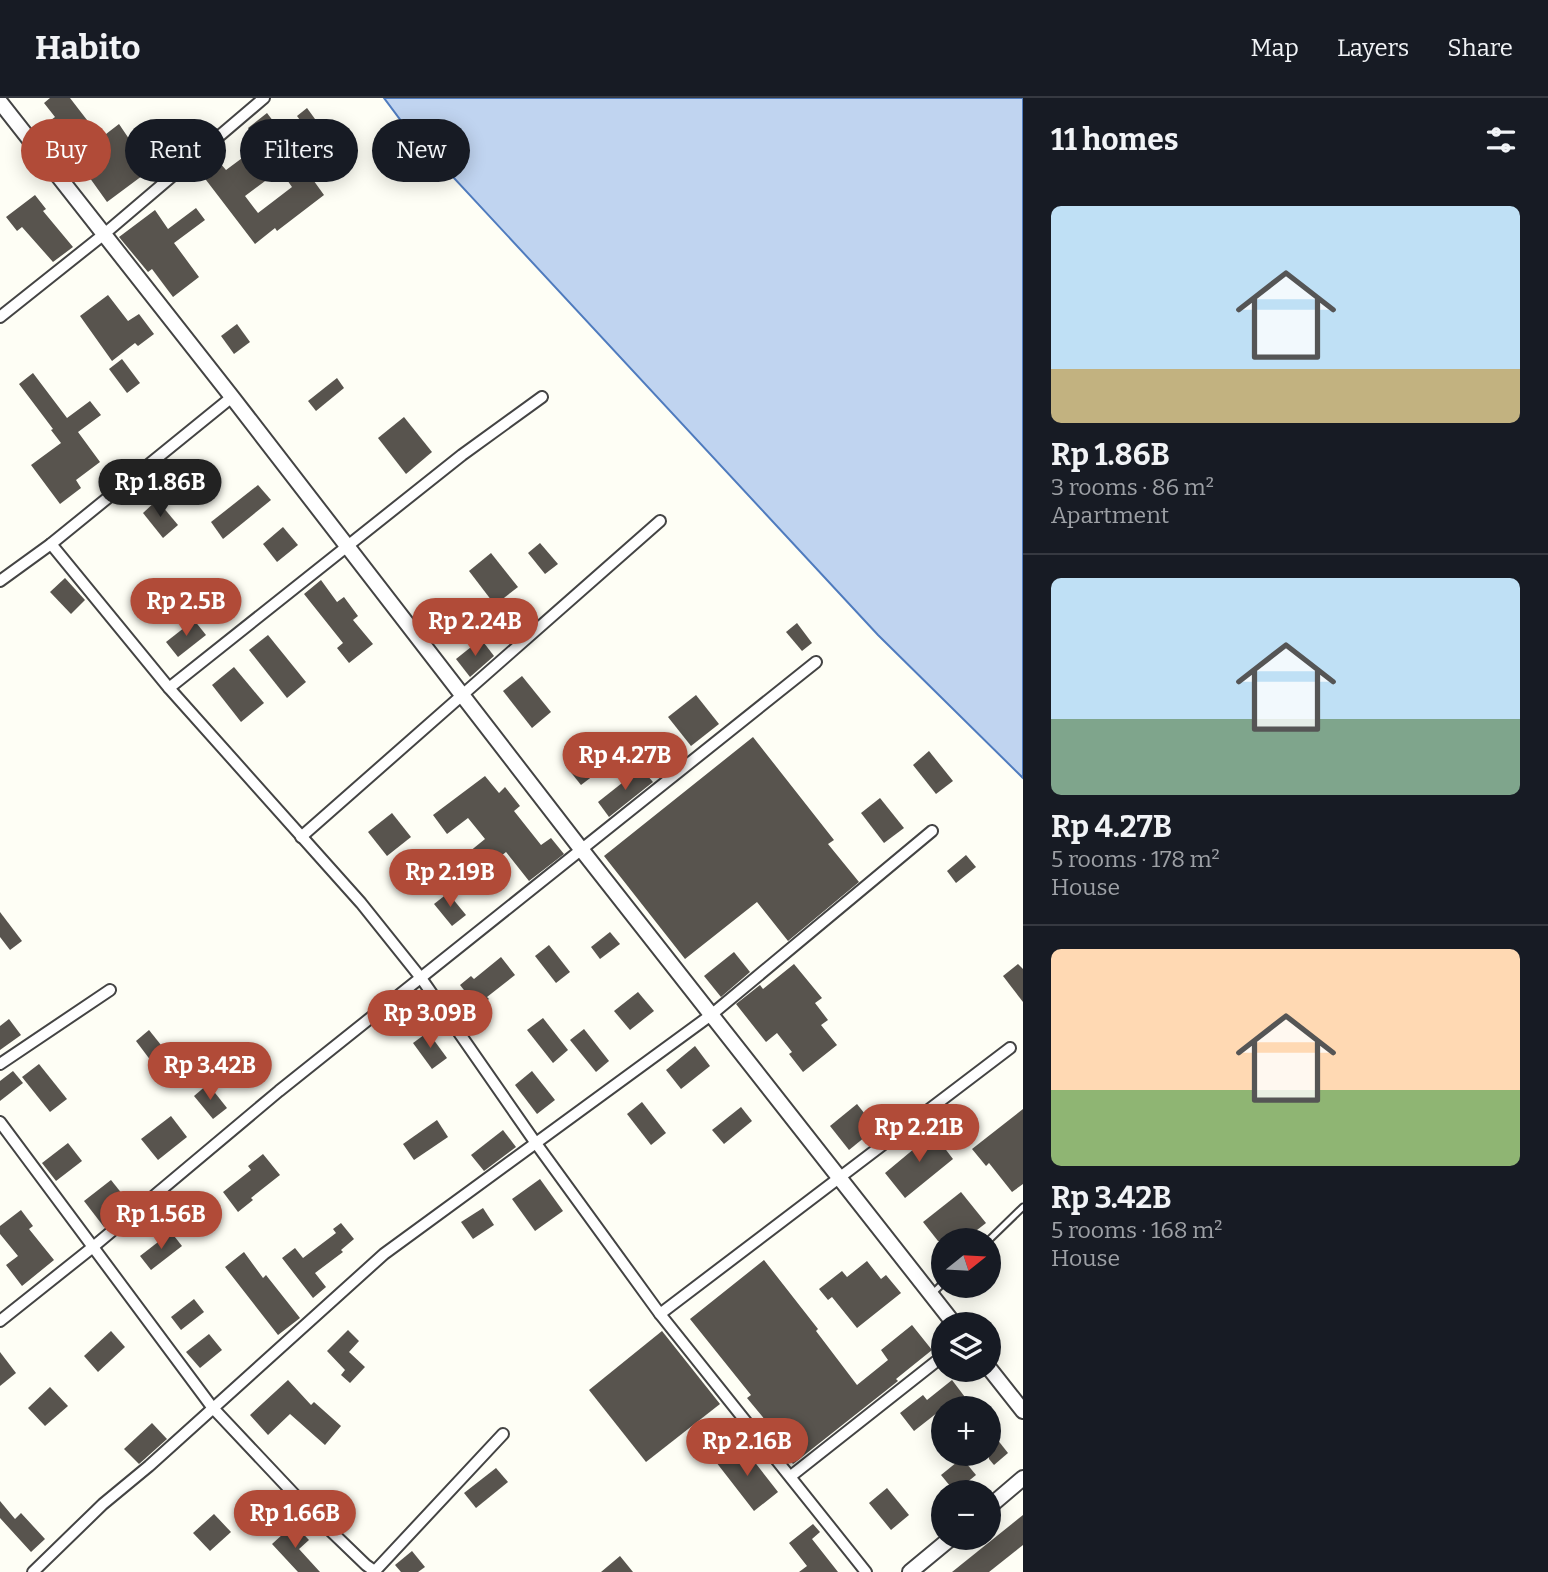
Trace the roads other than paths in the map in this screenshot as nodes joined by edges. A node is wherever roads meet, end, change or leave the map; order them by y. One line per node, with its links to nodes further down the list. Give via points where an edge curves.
1 (264, 98): 3 (street)
2 (0, 102): 3 (street)
3 (103, 235): 4 (street); 5 (street)
4 (0, 317)
5 (232, 397): 8 (street); 9 (street)
6 (542, 397): 9 (street)
7 (660, 521): 13 (street)
8 (51, 544): 10 (street); 12 (street)
9 (348, 548): 12 (street); 13 (street)
10 (0, 581)
11 (816, 662): 16 (street)
12 (169, 688): 15 (street)
13 (461, 695): 15 (street); 16 (street)
14 (932, 831): 19 (street)
15 (302, 837): 17 (street)
16 (581, 849): 17 (street); 19 (street)
17 (421, 978): 23 (street); 27 (street)
18 (110, 990): 21 (street)
19 (711, 1015): 23 (street); 24 (street)
20 (1010, 1048): 24 (street)
21 (0, 1064)
22 (0, 1122): 27 (street)
23 (535, 1142): 31 (street); 35 (street, via 384,1254)
24 (839, 1177): 28 (street); 31 (street)
25 (1023, 1207): 26 (lane)
26 (1001, 1228)
27 (93, 1247): 32 (street); 35 (street)
28 (931, 1293)
29 (935, 1298): 30 (street)
30 (946, 1312)
31 (660, 1314): 38 (street)
32 (0, 1321)
33 (931, 1365): 38 (street)
34 (1000, 1382): 36 (street)
35 (212, 1407): 42 (street); 43 (street)
36 (1023, 1411)
37 (503, 1434): 42 (street)
38 (791, 1476): 44 (street)
39 (1023, 1478): 40 (street)
40 (1001, 1497)
41 (937, 1550): 45 (street)
42 (369, 1570)
43 (33, 1572)
44 (866, 1572)
45 (910, 1572)

